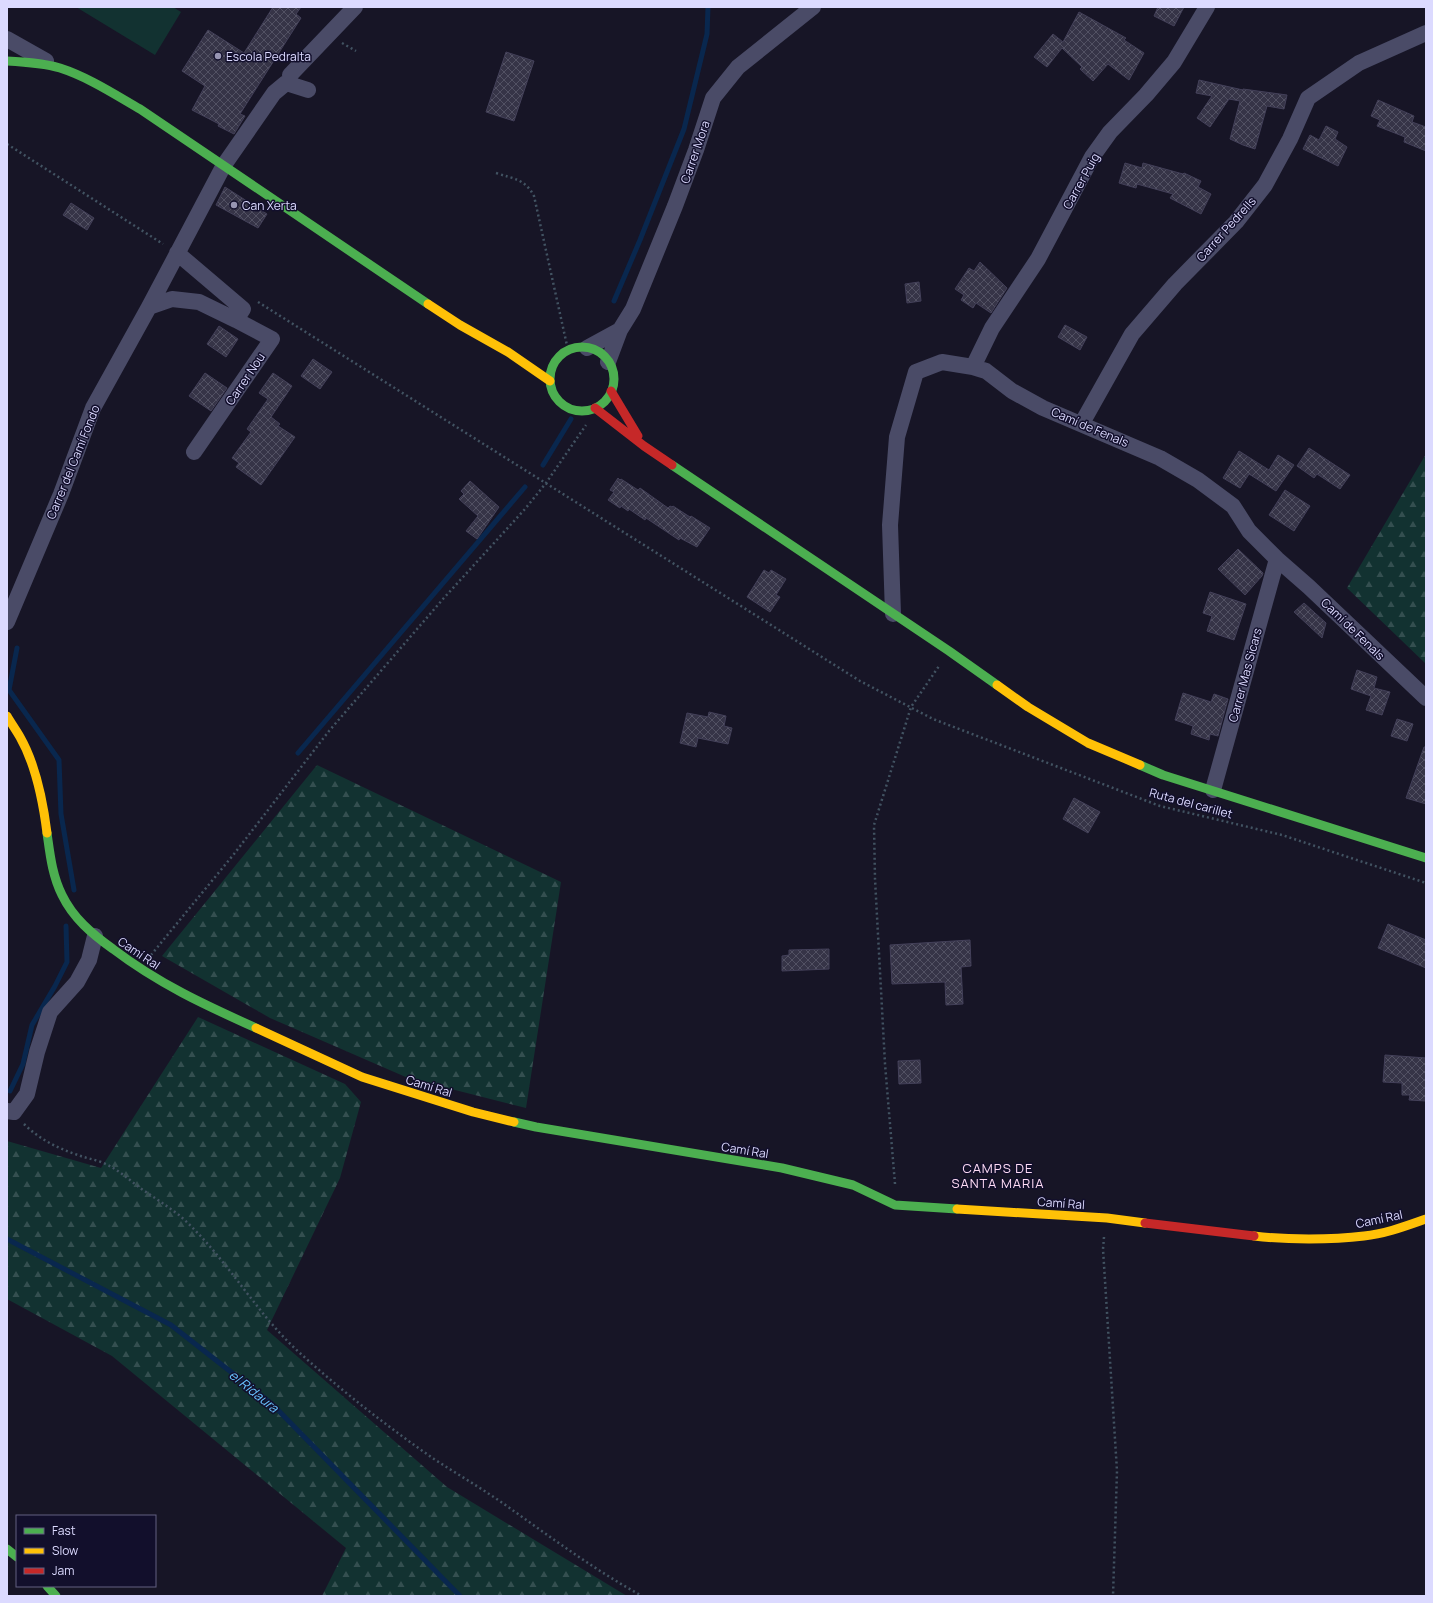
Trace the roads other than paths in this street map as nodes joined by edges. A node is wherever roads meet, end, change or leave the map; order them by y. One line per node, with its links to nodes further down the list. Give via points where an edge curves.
1 (355, 7): 8 (street)
2 (1206, 7): 19 (street, Carrer Puig, via 1174,62 1110,132 1092,157 1038,258 992,328)
3 (811, 8): 14 (street, Carrer Mora, via 738,67 713,98 675,206 633,310)
4 (1426, 33): 23 (street, Carrer Pedrells, via 1359,63 1308,98 1265,185 1236,222 1175,284 1132,334)
5 (7, 39): 7 (street)
6 (7, 60): 7 (street)
7 (60, 68): 10 (street, via 97,85 140,110)
8 (290, 75)
9 (308, 90): 10 (street, Carrer del Camí Fondo, via 286,83 274,93)
10 (224, 165): 11 (street, Carrer del Camí Fondo); 16 (street, via 460,325)
11 (177, 253): 12 (street, Carrer del Camí Fondo); 13 (street, via 243,309)
12 (149, 307): 13 (street, via 172,299 199,302); 28 (street, Carrer del Camí Fondo, via 93,408 61,494)
13 (236, 320): 25 (street, Carrer Nou, via 272,338)
14 (620, 330): 15 (street, Carrer Mora); 18 (street, Carrer Mora)
15 (587, 348): 18 (street, via 601,354); 20 (street, via 577,347 553,359)
16 (508, 352): 17 (street); 20 (street)
17 (529, 355)
18 (608, 362): 21 (street, via 614,379)
19 (973, 368): 23 (street, Camí de Fenals, via 986,371 1043,408); 27 (street, Camí de Fenals, via 942,362 916,372 897,437 890,525)
20 (550, 381): 22 (street, via 559,402 574,410 585,411)
21 (612, 391): 22 (street, via 605,401); 24 (street)
22 (595, 408): 24 (street)
23 (1082, 423): 26 (street, Camí de Fenals, via 1160,458 1198,480 1233,506 1249,531)
24 (644, 446): 27 (street)
25 (194, 452)
26 (1277, 559): 29 (street, Camí de Fenals); 31 (street, Carrer Mas Sicars)
27 (894, 614): 31 (street, via 1028,707 1088,743 1163,775)
28 (7, 622)
29 (1426, 698)
30 (7, 716): 33 (street, via 21,738 33,767 45,814 52,868 62,895 77,919)
31 (1213, 790): 32 (street)
32 (1426, 858)
33 (95, 936): 34 (street, via 89,960 77,982 50,1012 36,1052 27,1094); 35 (street, Camí Ral, via 139,969 190,998 362,1077 473,1112 536,1127 782,1168 853,1185 895,1205 1107,1218 1255,1236 1322,1238 1366,1236)
34 (11, 1112)
35 (1426, 1219)
36 (7, 1549): 37 (street)
37 (16, 1556)
38 (48, 1587): 39 (street)
39 (56, 1596)

